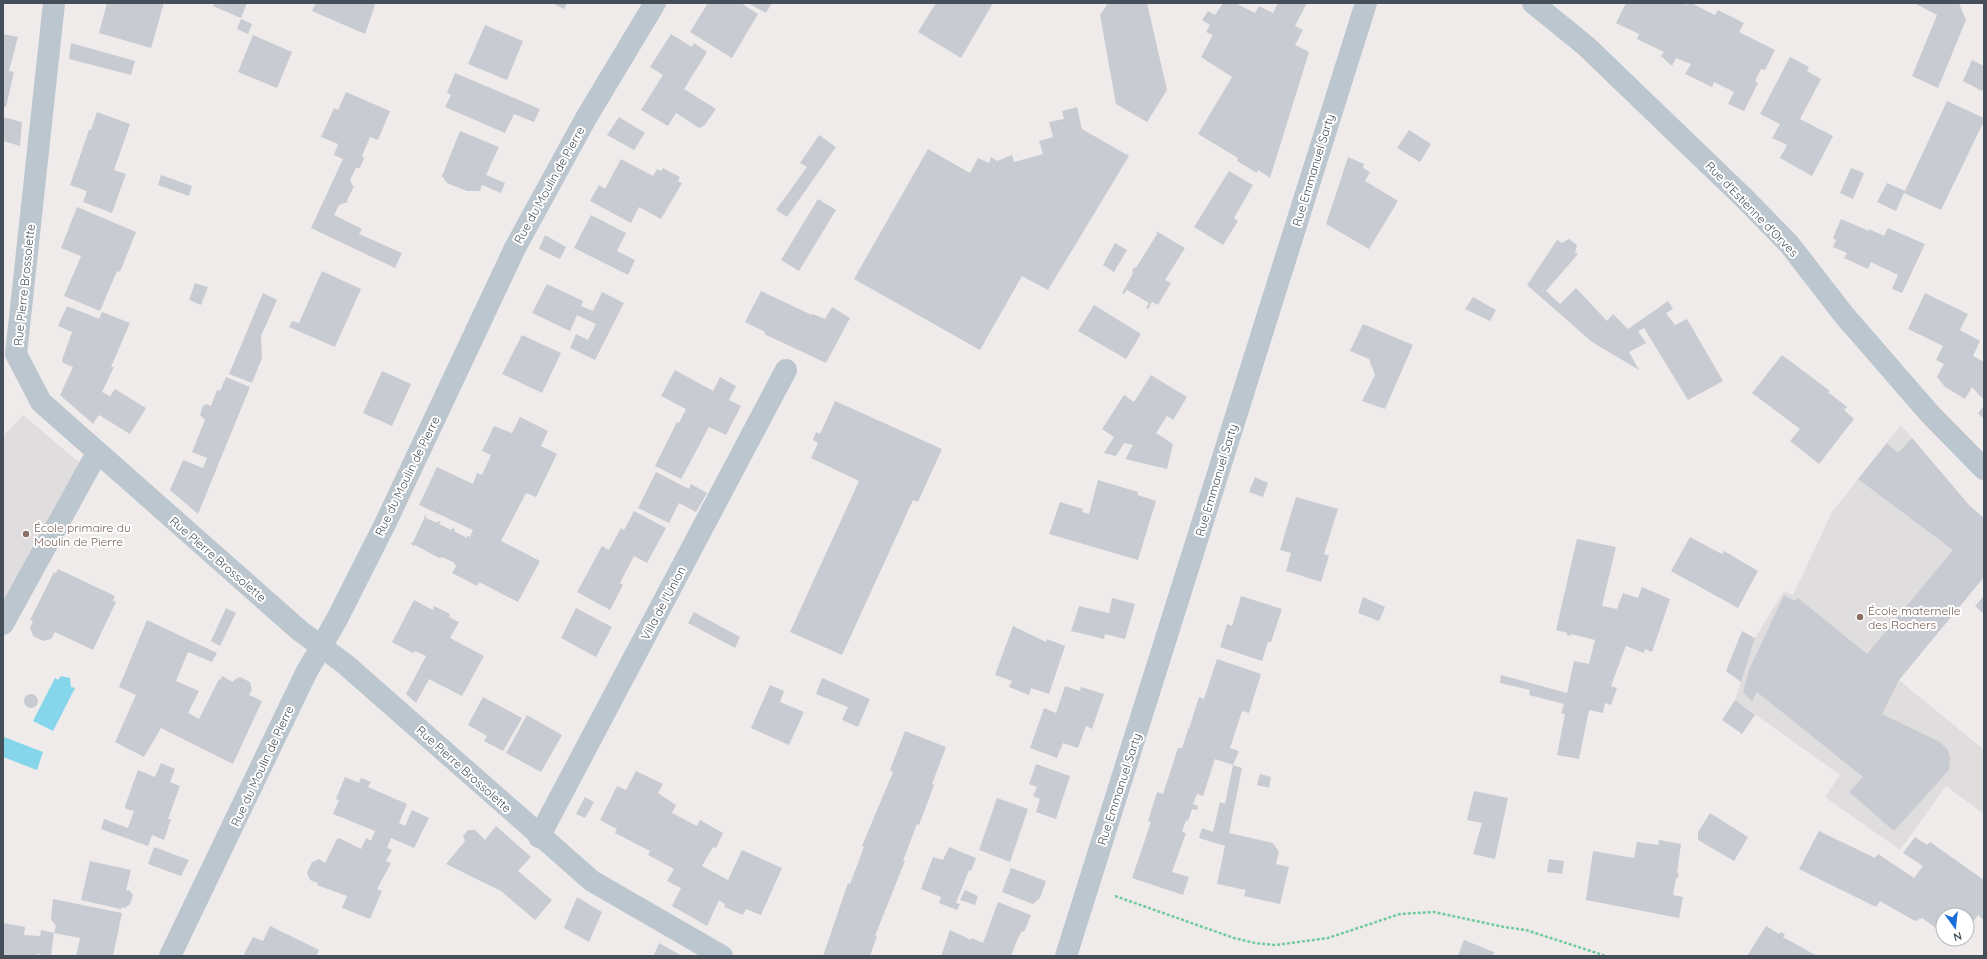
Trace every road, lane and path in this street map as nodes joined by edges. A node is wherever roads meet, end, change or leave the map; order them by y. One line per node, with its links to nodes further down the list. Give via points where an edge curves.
1 (54, 3): 6 (street, Rue Pierre Brossolette, via 16,354 40,402)
2 (655, 3): 9 (street, Rue du Moulin de Pierre, via 586,118 515,248 386,522)
3 (1366, 3): 14 (street, Rue Emmanuel Sarty)
4 (1533, 3): 7 (street, Rue d'Estienne d'Orves, via 1586,46 1789,244 1844,314 1930,414)
5 (786, 370): 10 (street, Villa de l'Union)
6 (97, 453): 8 (street); 9 (street, Rue Pierre Brossolette)
7 (1984, 469)
8 (3, 624)
9 (321, 648): 10 (street, Rue Pierre Brossolette, via 345,664); 12 (street, Rue du Moulin de Pierre, via 306,673)
10 (539, 837): 13 (street, Rue Pierre Brossolette, via 592,881)
11 (1114, 896): 15 (path, via 1255,943 1276,945 1328,938 1400,914 1434,912 1504,928 1526,930)
12 (170, 956)
13 (722, 956)
14 (1066, 956)
15 (1606, 956)

